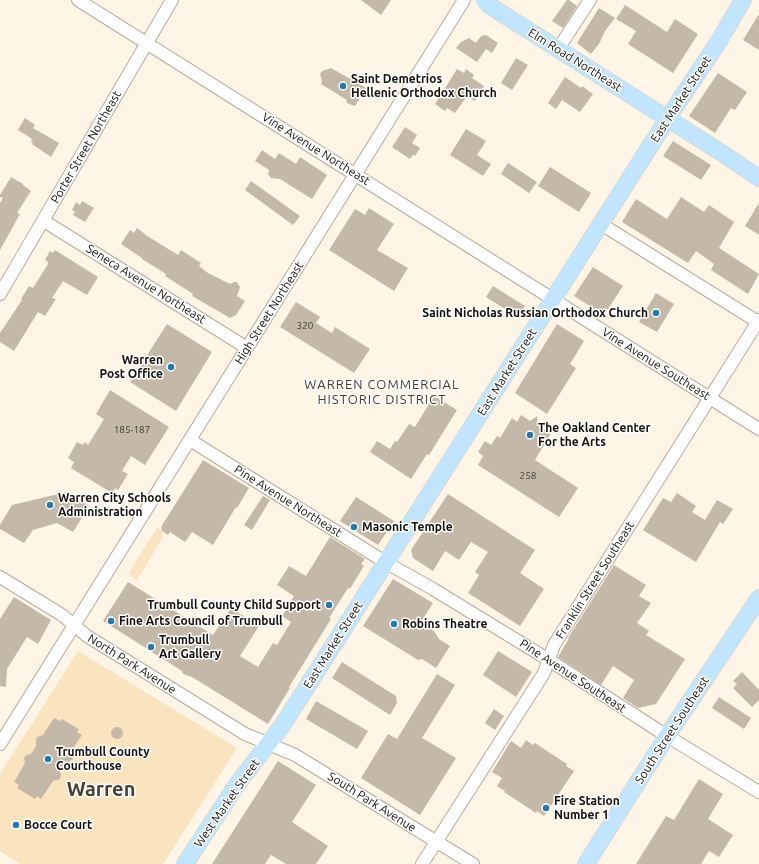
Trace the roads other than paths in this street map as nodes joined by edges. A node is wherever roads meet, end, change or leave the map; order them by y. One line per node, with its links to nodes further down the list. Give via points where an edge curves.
1 (78, 0): 7 (street, Vine Avenue Northeast)
2 (172, 0): 7 (street, Porter Street Northeast)
3 (464, 0): 10 (street, High Street Northeast)
4 (485, 0): 8 (main road, Elm Road Northeast, via 490,6)
5 (590, 0): 8 (street)
6 (744, 0): 9 (main road, East Market Street)
7 (146, 43): 10 (street, Vine Avenue Northeast); 12 (street, Porter Street Northeast)
8 (558, 49): 9 (main road, Elm Road Northeast)
9 (668, 118): 11 (main road, Elm Road Northeast); 13 (main road, East Market Street)
10 (355, 174): 15 (street, Vine Avenue Northeast); 17 (street, High Street Northeast)
11 (759, 178)
12 (44, 221): 14 (street, Porter Street Northeast); 17 (street, Seneca Avenue Northeast)
13 (601, 224): 15 (main road, East Market Street); 16 (street)
14 (0, 294)
15 (553, 299): 18 (street, Vine Avenue Southeast); 21 (main road, East Market Street)
16 (758, 321): 18 (street, Franklin Street Southeast)
17 (247, 348): 20 (street, High Street Northeast)
18 (710, 399): 19 (street, Vine Avenue Southeast); 25 (street, Franklin Street Southeast, via 667,477 554,645)
19 (759, 429)
20 (190, 440): 21 (street, Pine Avenue Northeast); 24 (street, High Street Northeast)
21 (385, 562): 25 (street, Pine Avenue Southeast); 27 (main road, East Market Street)
22 (0, 577): 24 (street, North Park Avenue, via 62,615)
23 (759, 598): 26 (main road, South Street Southeast)
24 (74, 626): 27 (street, North Park Avenue, via 245,734); 28 (street, High Street Northeast)
25 (549, 660): 26 (street, Pine Avenue Southeast); 30 (street, Franklin Street Southeast, via 544,673)
26 (667, 736): 29 (street, Pine Avenue Southeast); 34 (main road, South Street Southeast)
27 (269, 743): 30 (street, South Park Avenue, via 295,755); 31 (main road, West Market Street, via 238,783)
28 (0, 744)
29 (759, 792)
30 (436, 842): 32 (street, Franklin Street Southeast); 33 (street, South Park Avenue)
31 (185, 864)
32 (422, 864)
33 (472, 864)
34 (586, 864)

